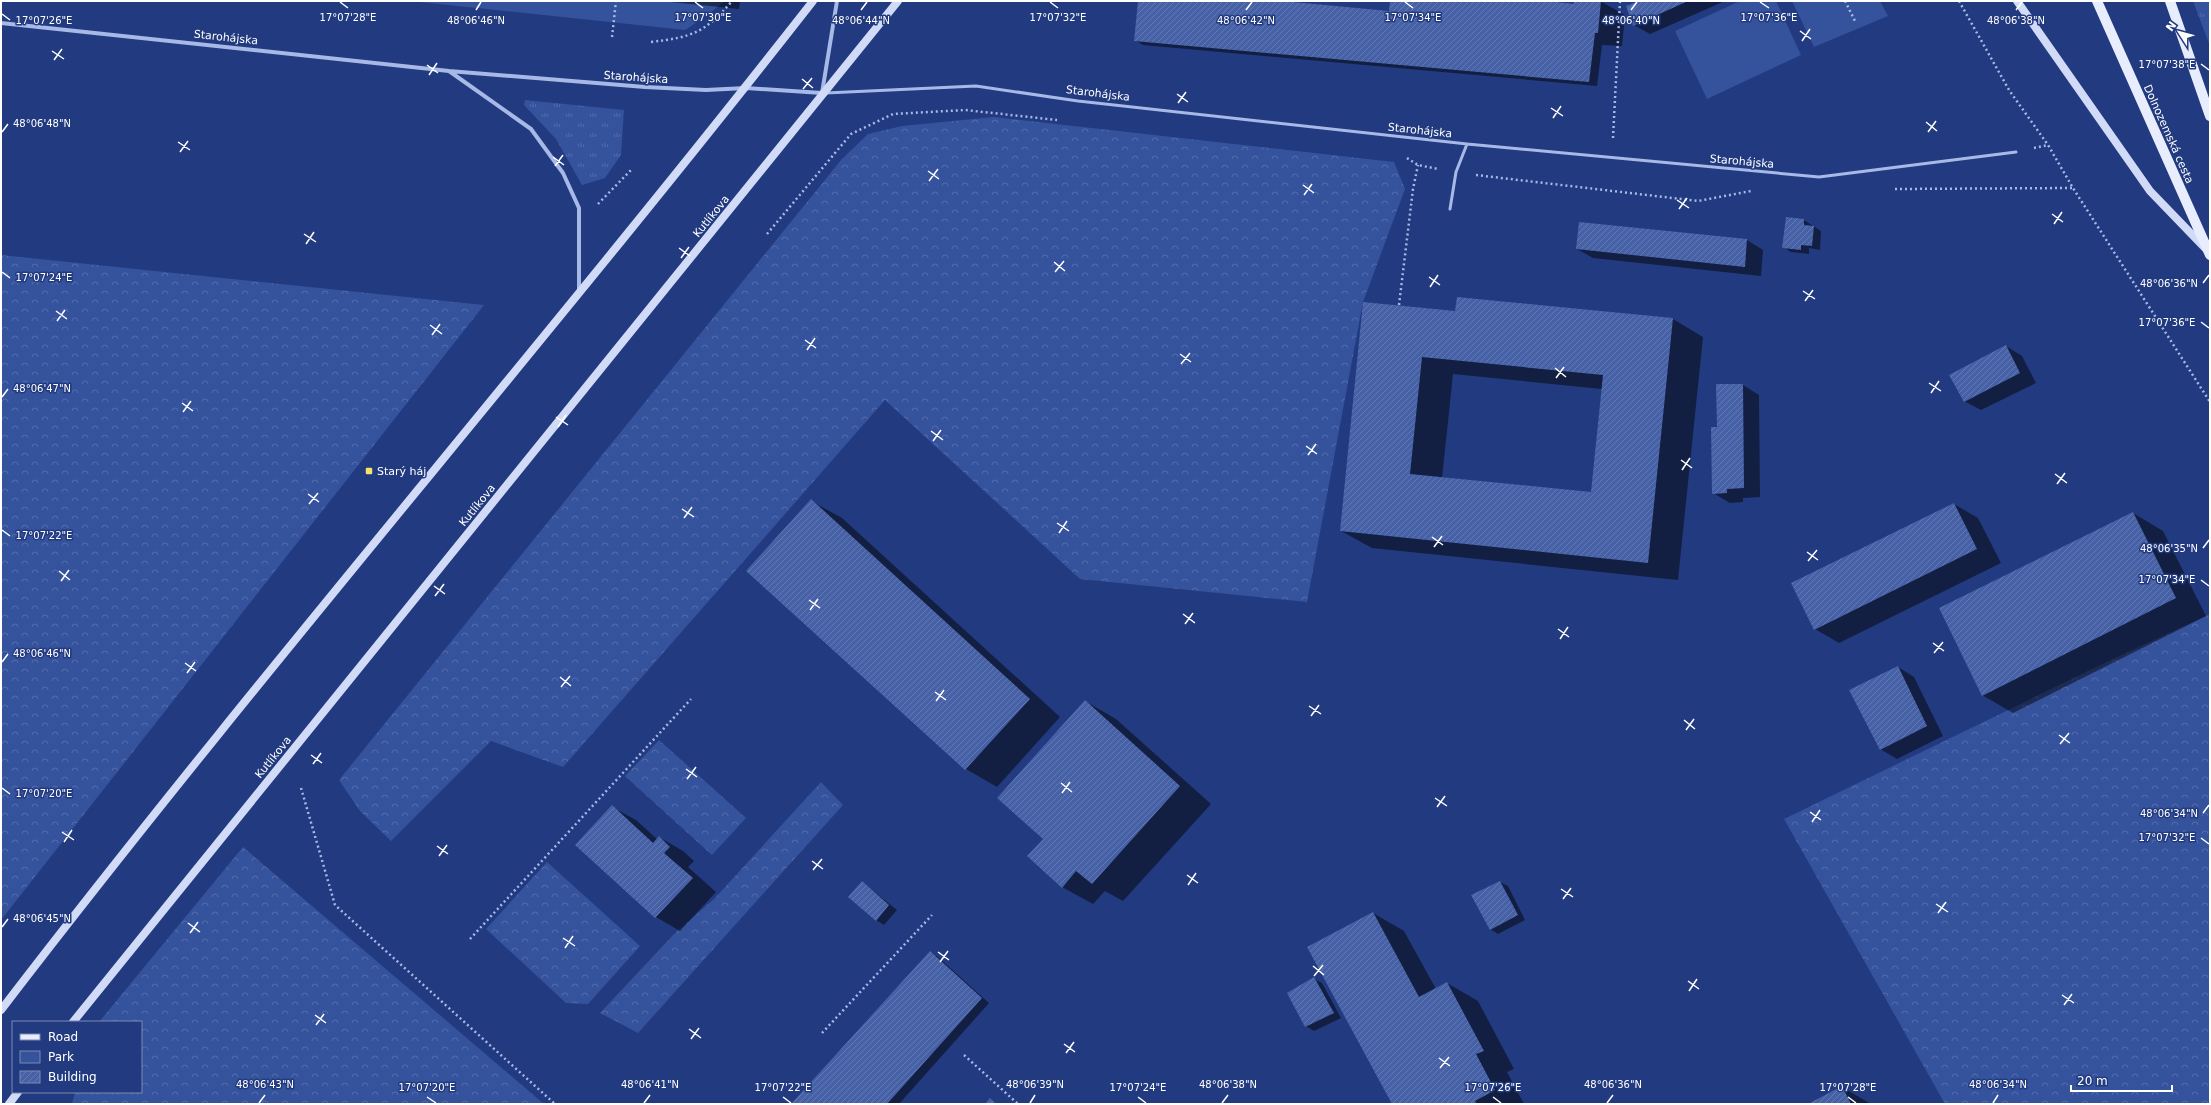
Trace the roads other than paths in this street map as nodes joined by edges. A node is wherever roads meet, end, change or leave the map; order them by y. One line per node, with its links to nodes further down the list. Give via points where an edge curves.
1 (813, 1): 9 (main road)
2 (837, 1): 10 (street)
3 (898, 1): 10 (main road, Kutlíkova)
4 (2017, 1): 15 (main road, via 2150,191)
5 (2097, 1): 15 (main road, Dolnozemská cesta)
6 (2170, 1): 11 (main road)
7 (1, 23): 8 (street, Starohájska)
8 (449, 71): 9 (street, Starohájska, via 645,87 706,90); 16 (street, Starohájska, via 531,129 564,173 579,208)
9 (746, 88): 10 (street, Starohájska); 16 (main road)
10 (822, 93): 12 (lane, Starohájska, via 872,93 976,86 1078,101); 18 (main road, Kutlíkova)
11 (2210, 116)
12 (1467, 144): 13 (lane, Starohájska, via 1818,177); 14 (lane, via 1456,172)
13 (2016, 152)
14 (1450, 209)
15 (2209, 253)
16 (579, 293): 17 (main road, via 343,580)
17 (1, 1010)
18 (74, 1021)
19 (17, 1093): 20 (main road)
20 (9, 1104)

